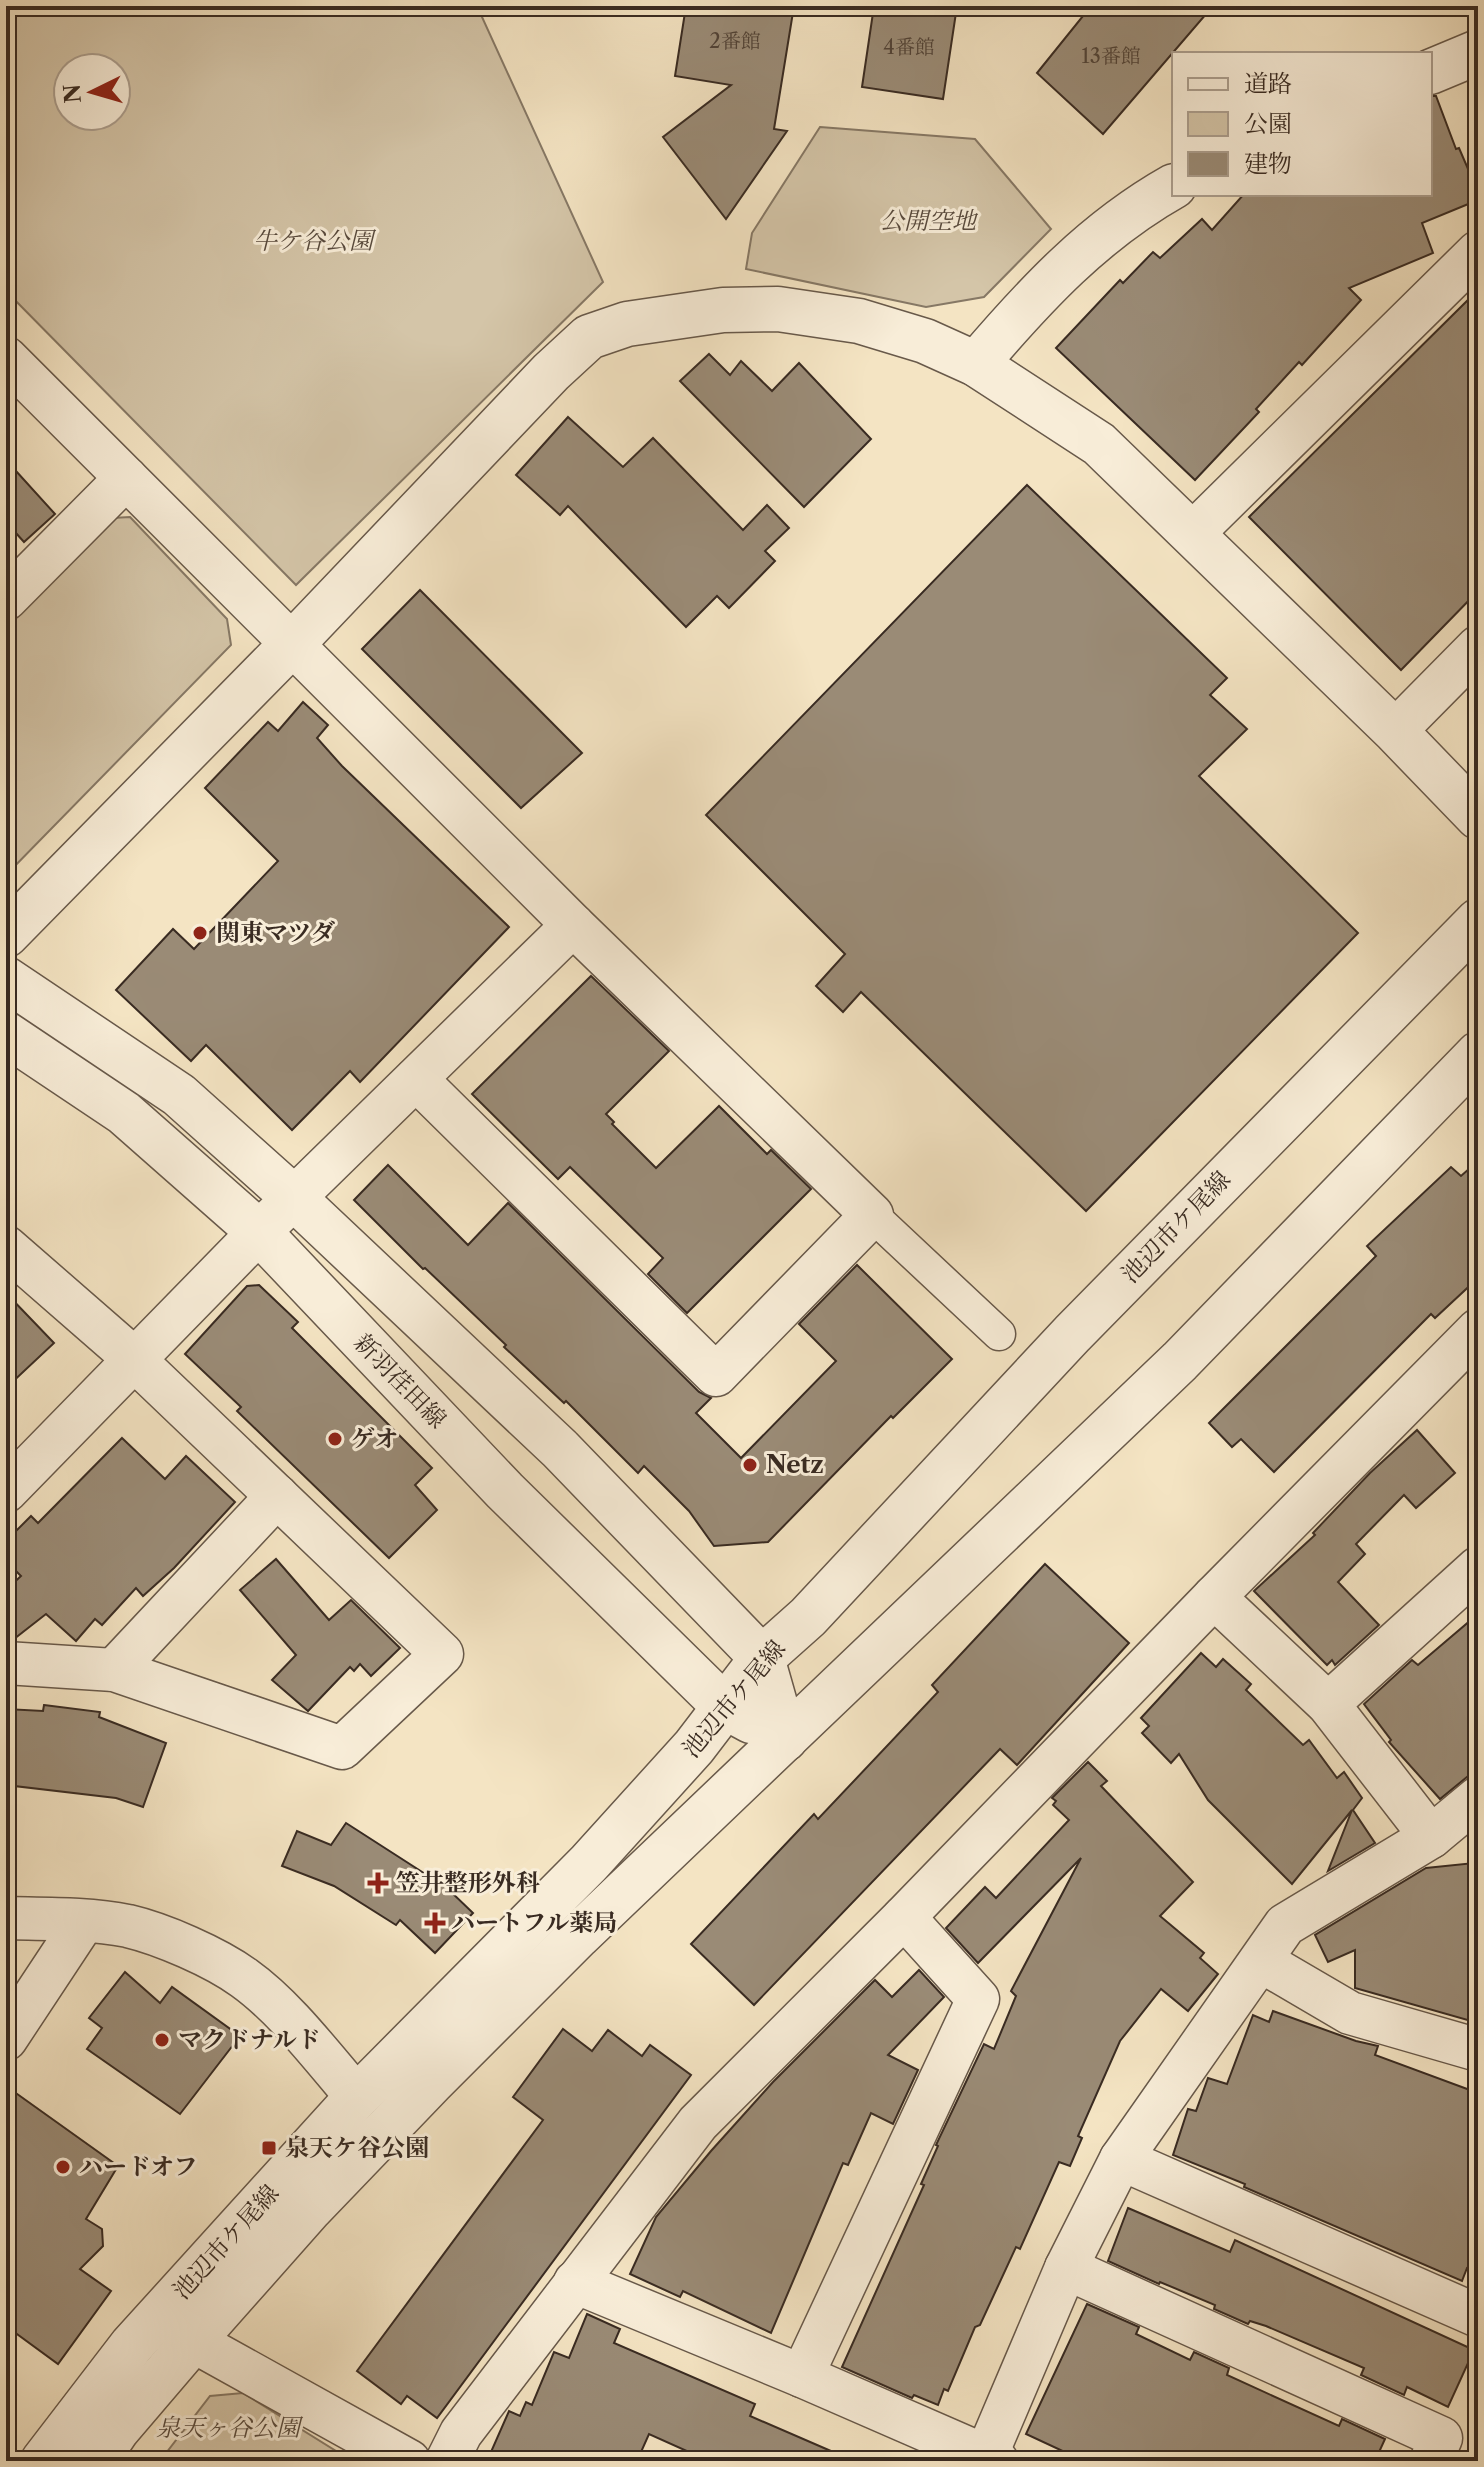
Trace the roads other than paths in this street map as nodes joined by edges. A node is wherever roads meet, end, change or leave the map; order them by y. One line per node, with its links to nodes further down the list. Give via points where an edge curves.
1 (1478, 52): 2 (street)
2 (1432, 71)
3 (1172, 187): 6 (street, via 1089,243)
4 (1478, 252): 8 (street)
5 (6, 358): 7 (street)
6 (976, 364): 8 (street, via 1099,444); 10 (street, via 859,321 778,309 723,310 627,324 589,337)
7 (126, 478): 9 (street); 10 (street)
8 (1193, 533): 12 (street)
9 (6, 599)
10 (293, 643): 15 (street); 16 (street)
11 (1478, 647): 12 (street)
12 (1395, 731): 13 (street)
13 (1478, 817)
14 (1478, 921): 32 (street, 池辺市ケ尾線, via 1072,1334 808,1617)
15 (573, 925): 20 (street); 22 (street)
16 (6, 935)
17 (6, 979): 21 (street, via 179,1095)
18 (6, 1034): 23 (street, 新羽荏田線, via 124,1113)
19 (1478, 1054): 37 (street, 池辺市ケ尾線, via 1169,1372)
20 (416, 1079): 21 (street); 22 (street, via 716,1375)
21 (295, 1199): 23 (street); 32 (street, via 560,1449)
22 (872, 1215): 26 (street)
23 (259, 1232): 27 (street); 36 (street, 新羽荏田線, via 505,1491)
24 (7, 1250): 27 (street)
25 (1478, 1330): 31 (street)
26 (999, 1334)
27 (135, 1360): 28 (street); 29 (street)
28 (6, 1491)
29 (277, 1496): 34 (street); 34 (street, via 442,1654 342,1748)
30 (1478, 1568): 35 (street)
31 (1214, 1597): 35 (street); 40 (street)
32 (762, 1658): 36 (street, 池辺市ケ尾線); 37 (street)
33 (6, 1663): 34 (street)
34 (114, 1670)
35 (1328, 1704): 39 (street)
36 (725, 1707): 37 (street, 新羽荏田線); 46 (street, 池辺市ケ尾線, via 589,1863)
37 (785, 1739): 51 (street, 池辺市ケ尾線, via 432,2082)
38 (1478, 1798): 39 (street)
39 (1431, 1837): 43 (street, via 1285,1925)
40 (904, 1917): 49 (street, via 698,2123); 52 (street, via 978,1999)
41 (6, 1918): 42 (street)
42 (84, 1921): 44 (street); 46 (street, via 129,1926 200,1953 245,1978)
43 (1261, 1961): 45 (street, via 1350,2013); 47 (street)
44 (6, 2039)
45 (1478, 2050)
46 (357, 2097): 54 (street, 池辺市ケ尾線, via 132,2345)
47 (1121, 2159): 48 (street); 50 (street)
48 (1066, 2268): 53 (street); 58 (street, via 1441,2438)
49 (575, 2282): 52 (street); 57 (street, via 461,2433)
50 (1478, 2316)
51 (193, 2341): 55 (street, 池辺市ケ尾線); 56 (street)
52 (802, 2376): 53 (street)
53 (991, 2458)
54 (43, 2461)
55 (96, 2461)
56 (409, 2461)
57 (447, 2461)
58 (1431, 2461)

